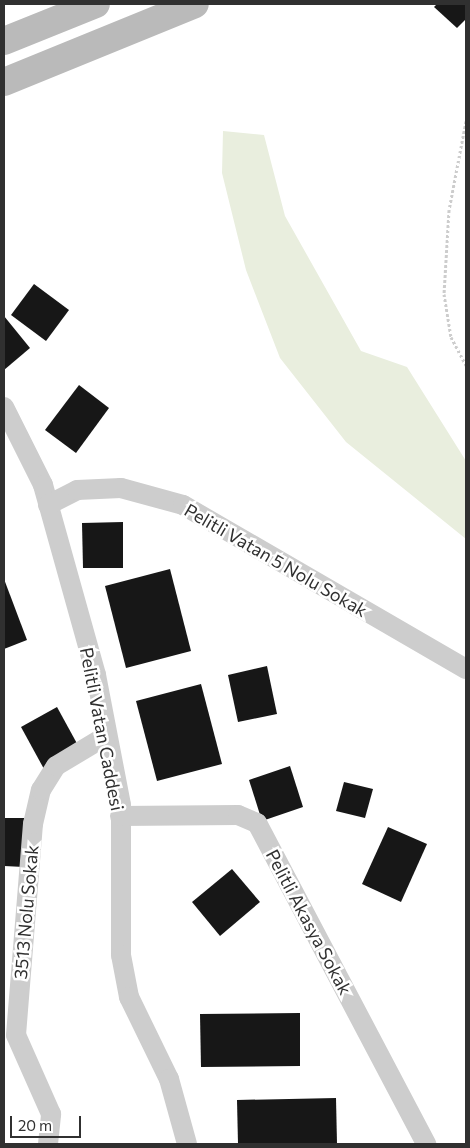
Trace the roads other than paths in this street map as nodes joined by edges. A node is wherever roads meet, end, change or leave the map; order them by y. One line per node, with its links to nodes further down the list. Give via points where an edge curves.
1 (96, 4): 3 (main road)
2 (195, 4): 4 (main road)
3 (4, 41)
4 (4, 82)
5 (4, 407): 6 (street, Pelitli Vatan Caddesi, via 24,440)
6 (48, 505): 7 (street, Pelitli Vatan 5 Nolu Sokak, via 77,490 121,488 184,505); 8 (street, Pelitli Vatan Caddesi, via 96,675)
7 (466, 669)
8 (106, 736): 9 (street, Pelitli Vatan Caddesi); 10 (street, 3513 Nolu Sokak, via 56,766 41,790 33,824 16,1035 51,1114)
9 (120, 816): 11 (street, Pelitli Vatan Caddesi, via 122,955 129,997 169,1079); 12 (street, Pelitli Akasya Sokak, via 238,815 257,823)
10 (48, 1144)
11 (186, 1144)
12 (426, 1144)

